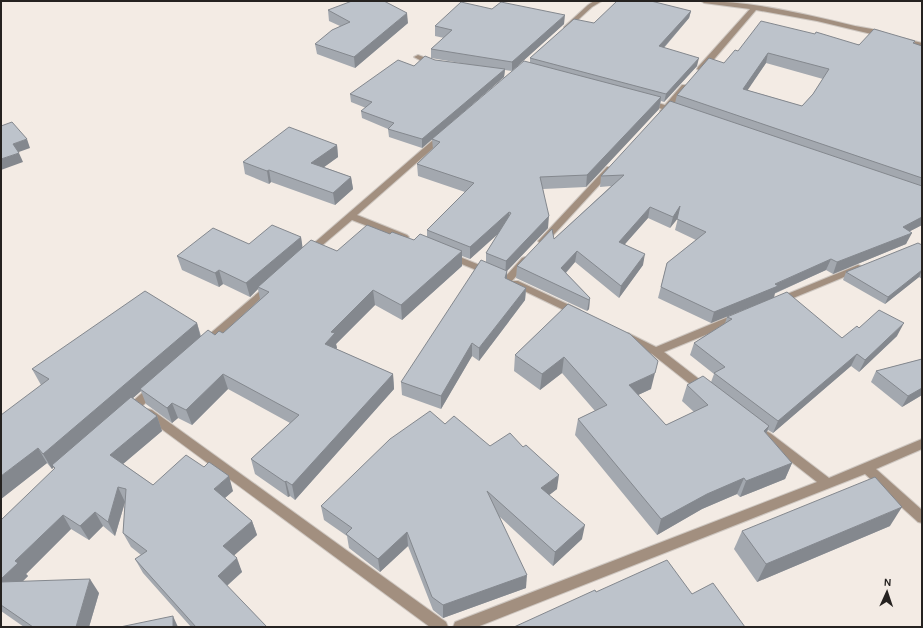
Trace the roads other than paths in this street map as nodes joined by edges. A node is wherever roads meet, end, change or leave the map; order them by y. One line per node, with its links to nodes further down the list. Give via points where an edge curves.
1 (599, 1): 4 (street)
2 (704, 1): 3 (street)
3 (755, 7): 5 (street, via 835,22); 9 (street)
4 (556, 37)
5 (922, 45)
6 (418, 57): 7 (street)
7 (442, 65)
8 (637, 99): 9 (street)
9 (668, 107): 10 (street); 11 (street)
10 (682, 112)
11 (657, 119)
12 (453, 128): 14 (street)
13 (614, 164): 16 (street)
14 (350, 216): 15 (street); 19 (street)
15 (414, 242)
16 (540, 245)
17 (443, 253): 22 (street)
18 (529, 256): 22 (street)
19 (302, 258)
20 (870, 263): 23 (street)
21 (279, 279): 27 (street)
22 (508, 279): 25 (street)
23 (767, 306)
24 (745, 315): 28 (street)
25 (585, 317)
26 (621, 334): 28 (street)
27 (202, 347)
28 (656, 351): 30 (street)
29 (160, 383): 31 (street)
30 (710, 394)
31 (136, 404): 32 (street); 38 (street)
32 (119, 420)
33 (759, 432): 36 (street)
34 (922, 444): 35 (street)
35 (867, 468): 36 (street); 37 (street)
36 (828, 484): 39 (street)
37 (922, 518)
38 (441, 627)
39 (460, 627)

